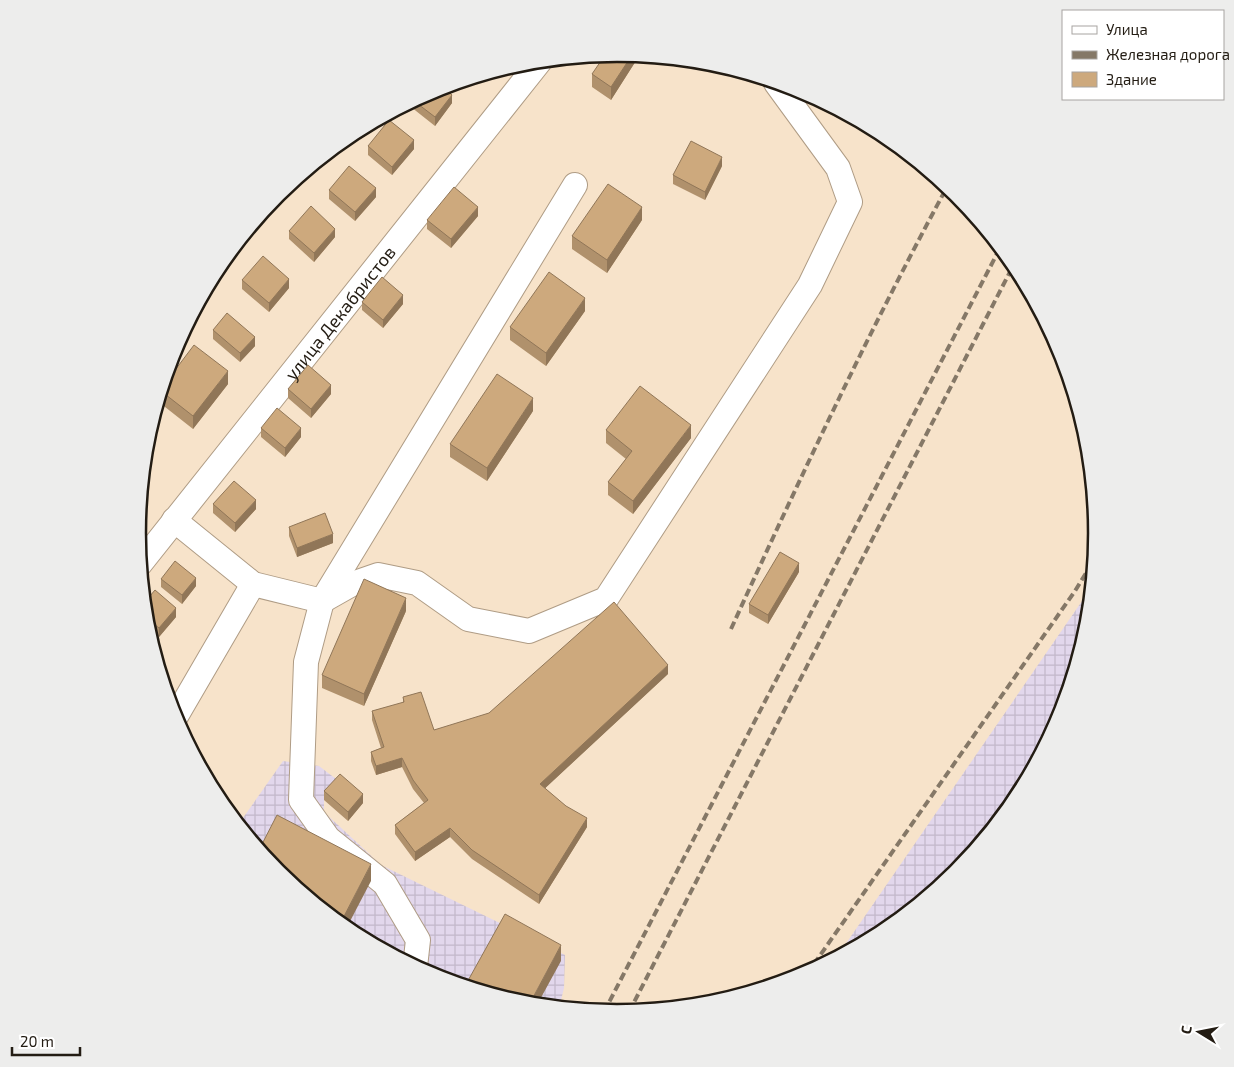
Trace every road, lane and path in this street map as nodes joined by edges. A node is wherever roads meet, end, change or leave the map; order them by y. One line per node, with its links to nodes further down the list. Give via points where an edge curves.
1 (532, 71): 4 (street, улица Декабристов)
2 (783, 93): 7 (street, via 838,168 850,202 810,284 606,599 529,631 468,619 417,583 378,575 352,584)
3 (575, 185): 7 (street)
4 (174, 520): 5 (street, улица Декабристов); 6 (street)
5 (147, 555)
6 (253, 584): 7 (street); 8 (street)
7 (322, 601): 9 (street, via 306,662 301,800 328,838 385,884 418,940)
8 (180, 708)
9 (416, 959)

